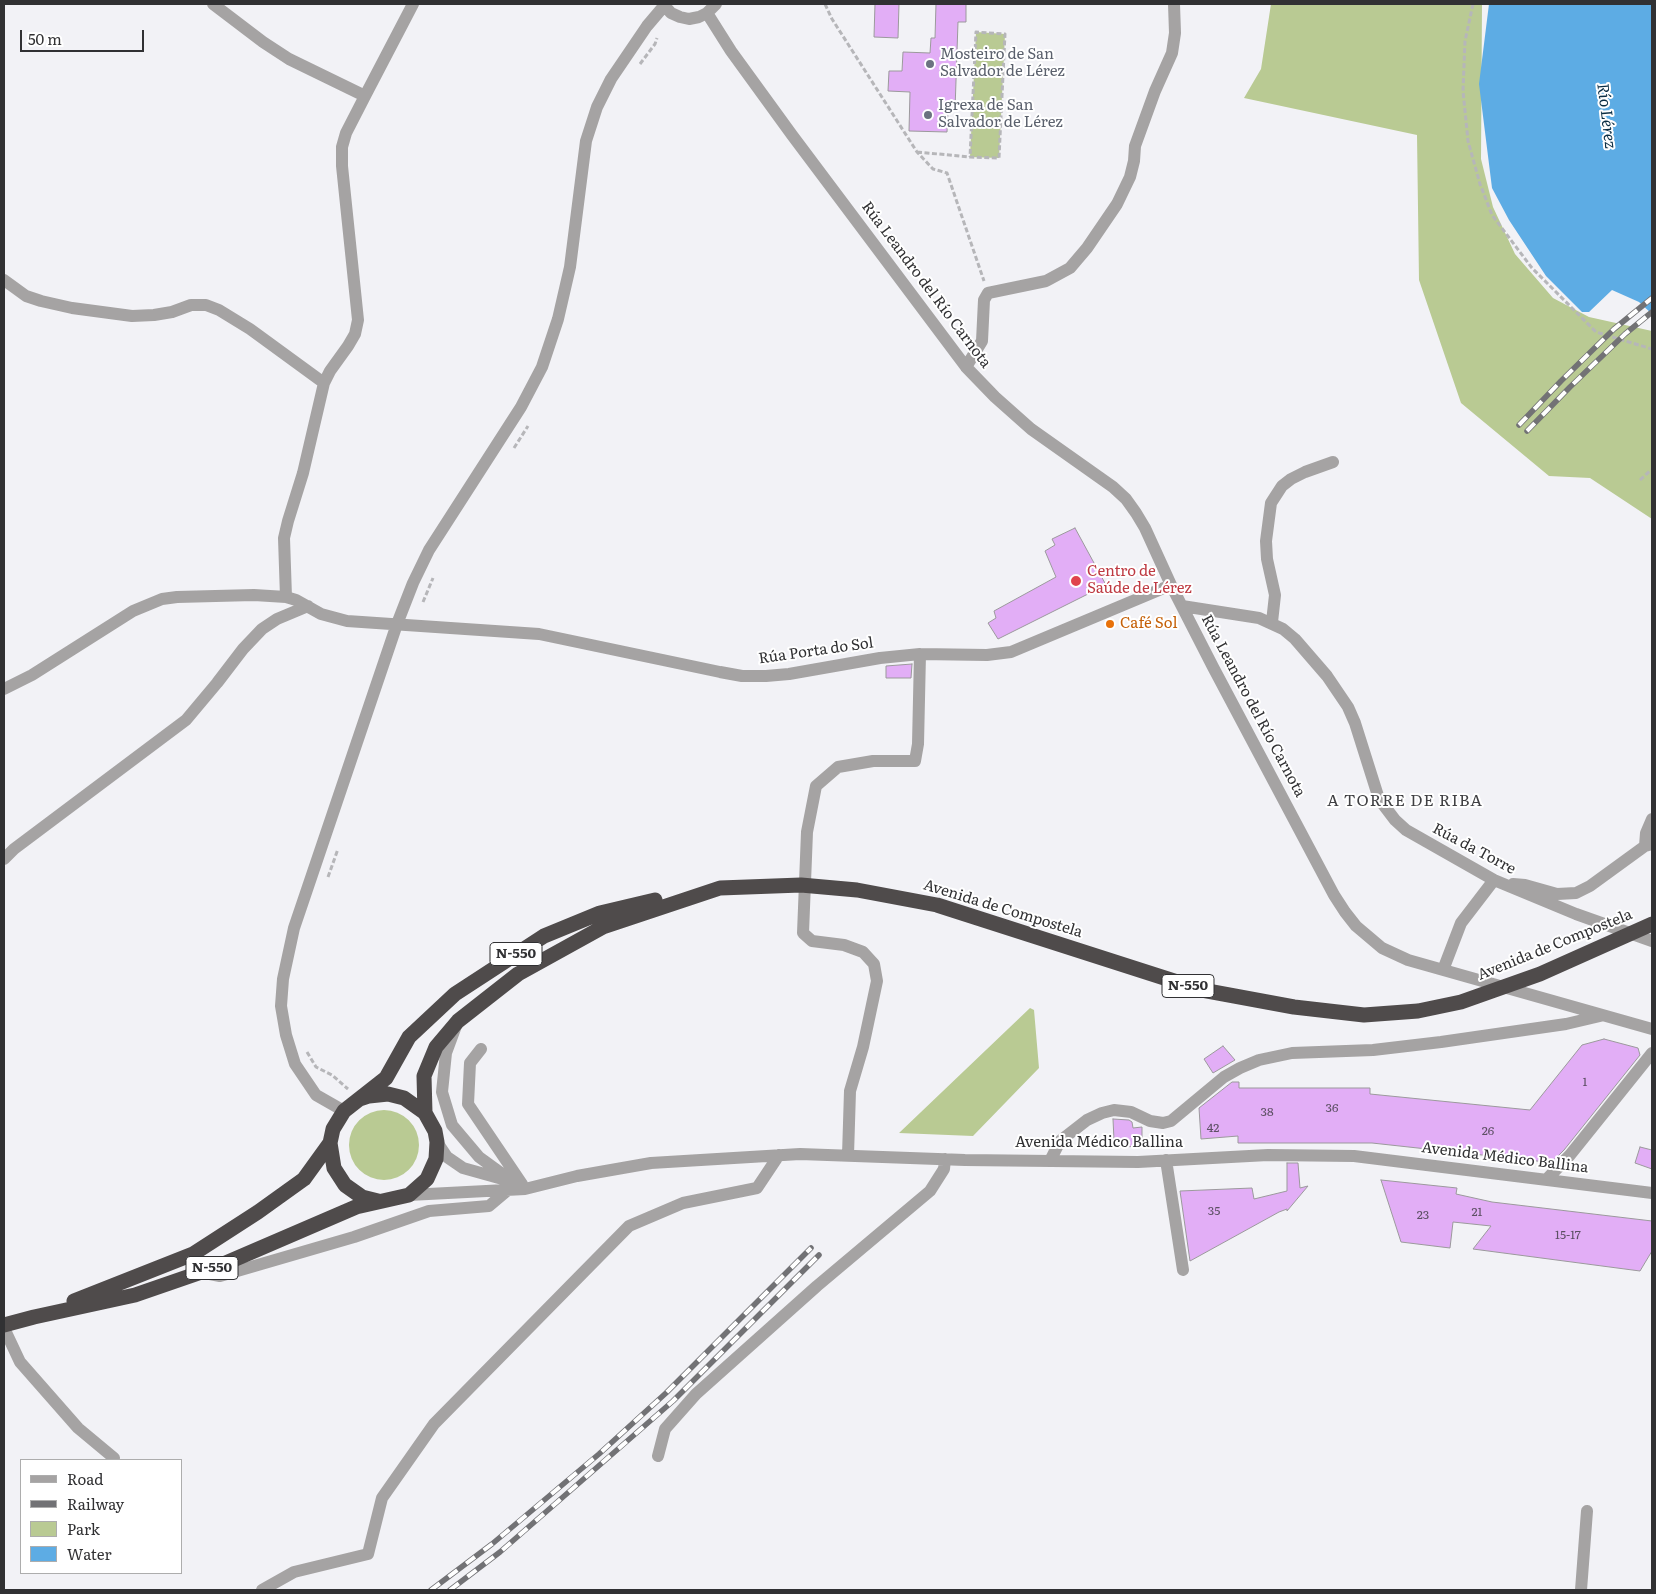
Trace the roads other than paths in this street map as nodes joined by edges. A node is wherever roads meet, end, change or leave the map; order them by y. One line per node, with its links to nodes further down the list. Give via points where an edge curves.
1 (213, 4): 6 (street, via 289,59)
2 (413, 4): 6 (street)
3 (1174, 4): 8 (street, via 1172,53 1155,90 1135,146 1130,177 1117,204 1070,268 1046,281 988,293 984,300 982,341)
4 (664, 5): 5 (street, via 671,12 689,19 699,17); 16 (street, via 611,79 597,107 586,140 570,267 542,367 521,407 429,550)
5 (711, 8): 8 (street, Rúa Leandro del Río Carnota, via 732,51)
6 (364, 96): 9 (street, via 342,146 358,320 352,340)
7 (4, 280): 9 (street, via 26,296 41,301 132,316 206,305 250,329)
8 (966, 367): 11 (street, Rúa Leandro del Río Carnota, via 1031,429 1126,499 1145,528)
9 (324, 382): 12 (street, via 284,538)
10 (1333, 462): 15 (street, via 1291,479 1270,503 1266,541 1275,595)
11 (1171, 585): 14 (street, Rúa Leandro del Río Carnota); 17 (street, Rúa Porta do Sol, via 1012,652)
12 (286, 597): 13 (street, Rúa Porta do Sol); 18 (street, via 162,599 133,611)
13 (308, 606): 16 (street, Rúa Porta do Sol, via 338,620); 21 (street, via 262,629 186,720)
14 (1182, 606): 15 (street, Rúa da Torre, via 1244,614); 27 (street, Rúa Leandro del Río Carnota, via 1341,906 1369,938 1394,955)
15 (1272, 622): 22 (street, Rúa da Torre, via 1295,639 1338,692 1355,723 1379,800 1395,820 1424,841)
16 (397, 624): 17 (street, Rúa Porta do Sol, via 539,634 742,676 789,674); 34 (street, via 294,928 283,979 286,1035 295,1064 316,1094)
17 (920, 654): 39 (street, via 915,761 873,760 838,767 816,786 807,832 803,933 812,941 844,945 862,952 874,964 877,981 850,1090)
18 (4, 689)
19 (1652, 819): 20 (street, via 1646,833)
20 (1649, 845): 23 (street, via 1576,893 1557,894 1519,884)
21 (4, 859)
22 (1494, 880): 23 (street, Rúa da Torre); 27 (street, via 1461,923)
23 (1506, 885): 26 (street, Rúa da Torre)
24 (720, 888): 25 (highway, Avenida de Compostela / N-550, via 800,885 857,890 937,905 1202,990 1294,1007 1364,1014 1418,1012 1461,1002 1540,974); 29 (highway, Avenida de Compostela / N-550, via 604,927 518,974); 33 (highway, N-550, via 677,894 600,913 544,936 455,994 409,1036 386,1078)
25 (1652, 924)
26 (1652, 941)
27 (1443, 970): 28 (street, Rúa Leandro del Río Carnota)
28 (1602, 1016): 30 (street, Rúa Leandro del Río Carnota); 41 (street, via 1441,1042 1373,1050 1292,1054 1259,1060 1224,1077 1171,1120 1162,1123 1150,1121 1131,1112 1114,1110 1087,1120 1060,1141)
29 (458, 1021): 35 (highway, Avenida de Compostela / N-550, via 436,1047 424,1076); 44 (street, via 446,1053 442,1092 452,1126 479,1158)
30 (1652, 1029)
31 (481, 1049): 44 (street, via 470,1063 468,1104)
32 (1652, 1052): 43 (street)
33 (360, 1099): 34 (highway, N-550); 35 (highway, N-550, via 388,1094 404,1098)
34 (344, 1111): 37 (highway, N-550, via 333,1129)
35 (425, 1113): 36 (highway, N-550)
36 (437, 1142): 44 (street, Avenida Médico Ballina, via 447,1157 463,1168); 46 (highway, N-550, via 436,1160 427,1179)
37 (330, 1143): 47 (highway, N-550, via 334,1168 345,1186 362,1197); 50 (highway, N-550, via 304,1179 193,1254)
38 (779, 1155): 39 (street, Avenida Médico Ballina); 44 (street, Avenida Médico Ballina, via 651,1163 525,1189); 55 (street, via 757,1188 683,1203 629,1226 434,1424 382,1498 368,1554 294,1572)
39 (848, 1155): 40 (street, Avenida Médico Ballina)
40 (945, 1159): 41 (street, Avenida Médico Ballina); 52 (street, via 944,1169 930,1191 696,1394 665,1429)
41 (1051, 1160): 42 (street, Avenida Médico Ballina)
42 (1166, 1160): 43 (street, Avenida Médico Ballina, via 1268,1155 1354,1156); 48 (street)
43 (1546, 1180): 45 (street, Avenida Médico Ballina)
44 (514, 1185): 46 (street, Avenida Médico Ballina); 49 (street, via 489,1206 428,1211 354,1237 220,1276)
45 (1652, 1193)
46 (410, 1195): 47 (highway, N-550)
47 (384, 1202): 49 (highway, N-550, via 356,1207)
48 (1182, 1270)
49 (200, 1272): 50 (highway, N-550, via 135,1295)
50 (34, 1317): 51 (highway, N-550)
51 (4, 1327): 53 (street, via 20,1362 78,1428)
52 (658, 1456)
53 (114, 1458)
54 (1587, 1511): 56 (street)
55 (262, 1590)
56 (1581, 1590)

